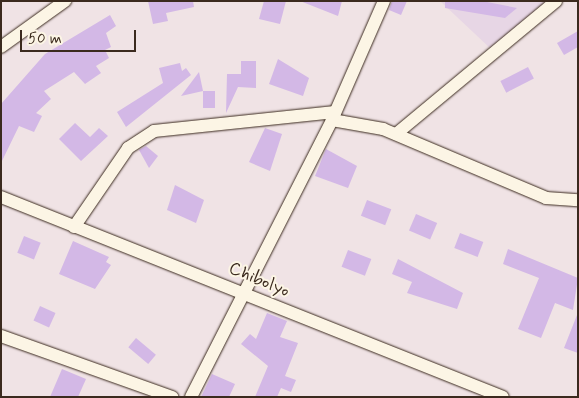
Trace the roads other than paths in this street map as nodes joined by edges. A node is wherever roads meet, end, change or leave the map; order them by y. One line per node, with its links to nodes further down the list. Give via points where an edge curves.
1 (65, 1): 4 (street)
2 (384, 1): 5 (street)
3 (556, 1): 6 (street)
4 (1, 47)
5 (334, 116): 6 (street); 9 (street, via 154,131 128,148); 10 (street)
6 (396, 134): 8 (street, via 546,198)
7 (1, 197): 9 (street, Chibolyo)
8 (578, 200)
9 (74, 227): 10 (street, Chibolyo)
10 (246, 293): 13 (street); 14 (street, Chibolyo, via 356,342 420,361)
11 (1, 336): 12 (street)
12 (172, 397)
13 (191, 397)
14 (503, 397)

